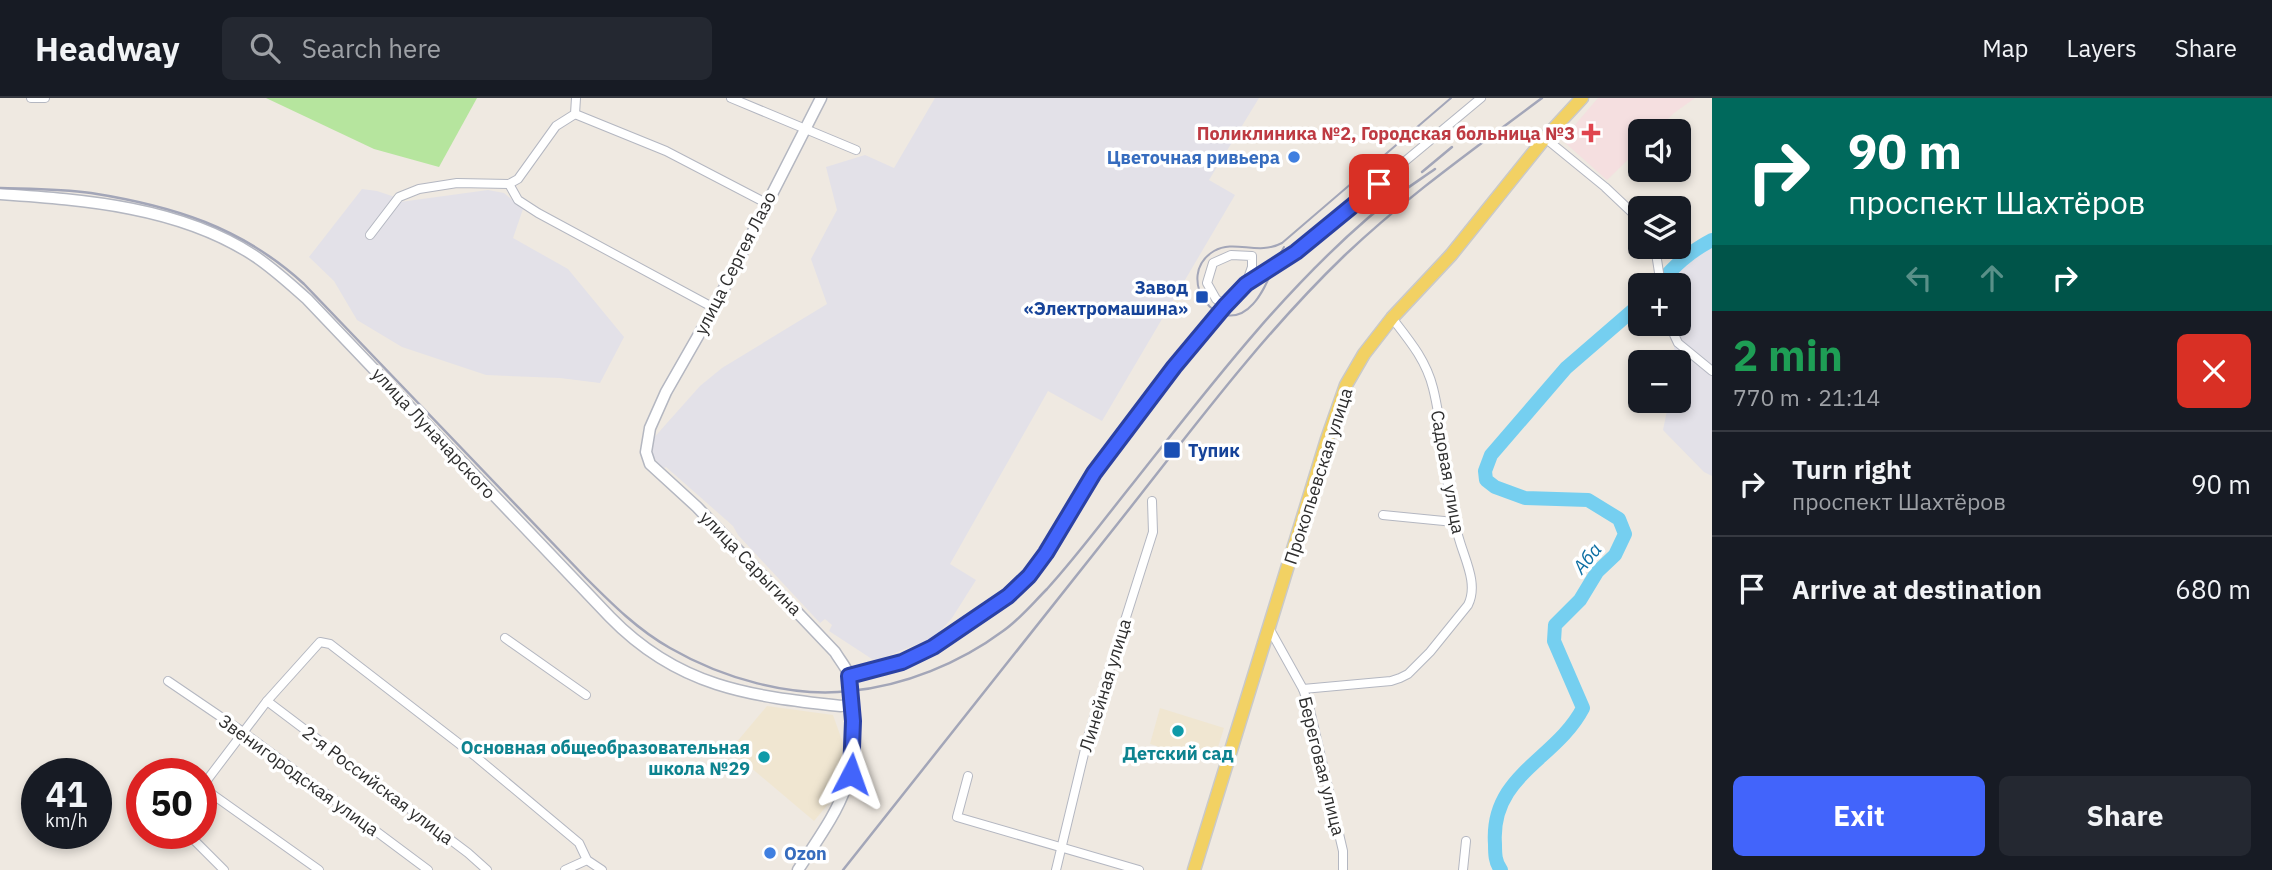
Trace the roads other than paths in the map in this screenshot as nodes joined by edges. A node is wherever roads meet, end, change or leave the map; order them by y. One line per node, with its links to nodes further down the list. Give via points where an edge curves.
1 (31, 98): 2 (street)
2 (45, 98)
3 (576, 98): 8 (street)
4 (731, 98): 9 (street)
5 (821, 98): 9 (main road, улица Сергея Лазо)
6 (1481, 98): 17 (street, via 1296,252)
7 (1582, 98): 10 (main road, Прокопьевская улица)
8 (575, 114): 12 (street, via 556,127); 14 (street, via 666,151)
9 (806, 128): 11 (street); 14 (main road, улица Сергея Лазо)
10 (1545, 138): 15 (street); 20 (main road, Прокопьевская улица, via 1451,255)
11 (856, 150)
12 (509, 184): 16 (street, via 457,183 419,189 399,197); 19 (street, via 518,200 538,214)
13 (0, 194): 34 (main road, улица Луначарского, via 120,207 170,218 254,256 307,299 615,623 645,647 716,685 761,696)
14 (766, 203): 19 (main road, улица Сергея Лазо)
15 (1628, 209)
16 (370, 235)
17 (1246, 284): 18 (street); 18 (street, via 1251,256 1231,255 1213,262 1207,283)
18 (1225, 306): 29 (street, via 1094,473 1029,576 983,615 933,647 902,662)
19 (714, 308): 23 (main road, улица Сергея Лазо)
20 (1392, 318): 26 (street, Садовая улица, via 1422,358 1433,387); 27 (main road, Прокопьевская улица, via 1346,385)
21 (1675, 336): 22 (street)
22 (1712, 371)
23 (650, 428): 29 (main road, улица Сарыгина, via 646,452 650,464 796,609 835,652)
24 (1152, 501): 40 (street, Линейная улица, via 1153,532 1088,737)
25 (1383, 515): 26 (street)
26 (1454, 522): 31 (street, Садовая улица, via 1472,596 1430,652 1408,674 1391,681)
27 (1269, 628): 31 (street, Береговая улица); 52 (main road, Прокопьевская улица)
28 (505, 638): 32 (street)
29 (849, 676): 34 (main road)
30 (168, 681): 35 (street, Звенигородская улица)
31 (1303, 689): 53 (street, Береговая улица, via 1343,851)
32 (586, 695)
33 (267, 701): 35 (street); 42 (street, via 320,642 330,644 579,843); 46 (street, 2-я Российская улица)
34 (850, 704): 49 (main road, via 853,744 846,791)
35 (243, 732): 36 (street); 45 (street, Звенигородская улица)
36 (217, 767)
37 (968, 776): 40 (street, via 957,817)
38 (217, 798): 44 (street)
39 (1466, 841): 54 (street)
40 (1061, 848): 50 (street, Линейная улица); 51 (street)
41 (203, 849): 43 (street)
42 (587, 860): 47 (street); 48 (street)
43 (224, 870)
44 (318, 870)
45 (428, 870)
46 (487, 870)
47 (565, 870)
48 (602, 870)
49 (798, 870)
50 (1055, 870)
51 (1139, 870)
52 (1194, 870)
53 (1343, 870)
54 (1463, 870)

